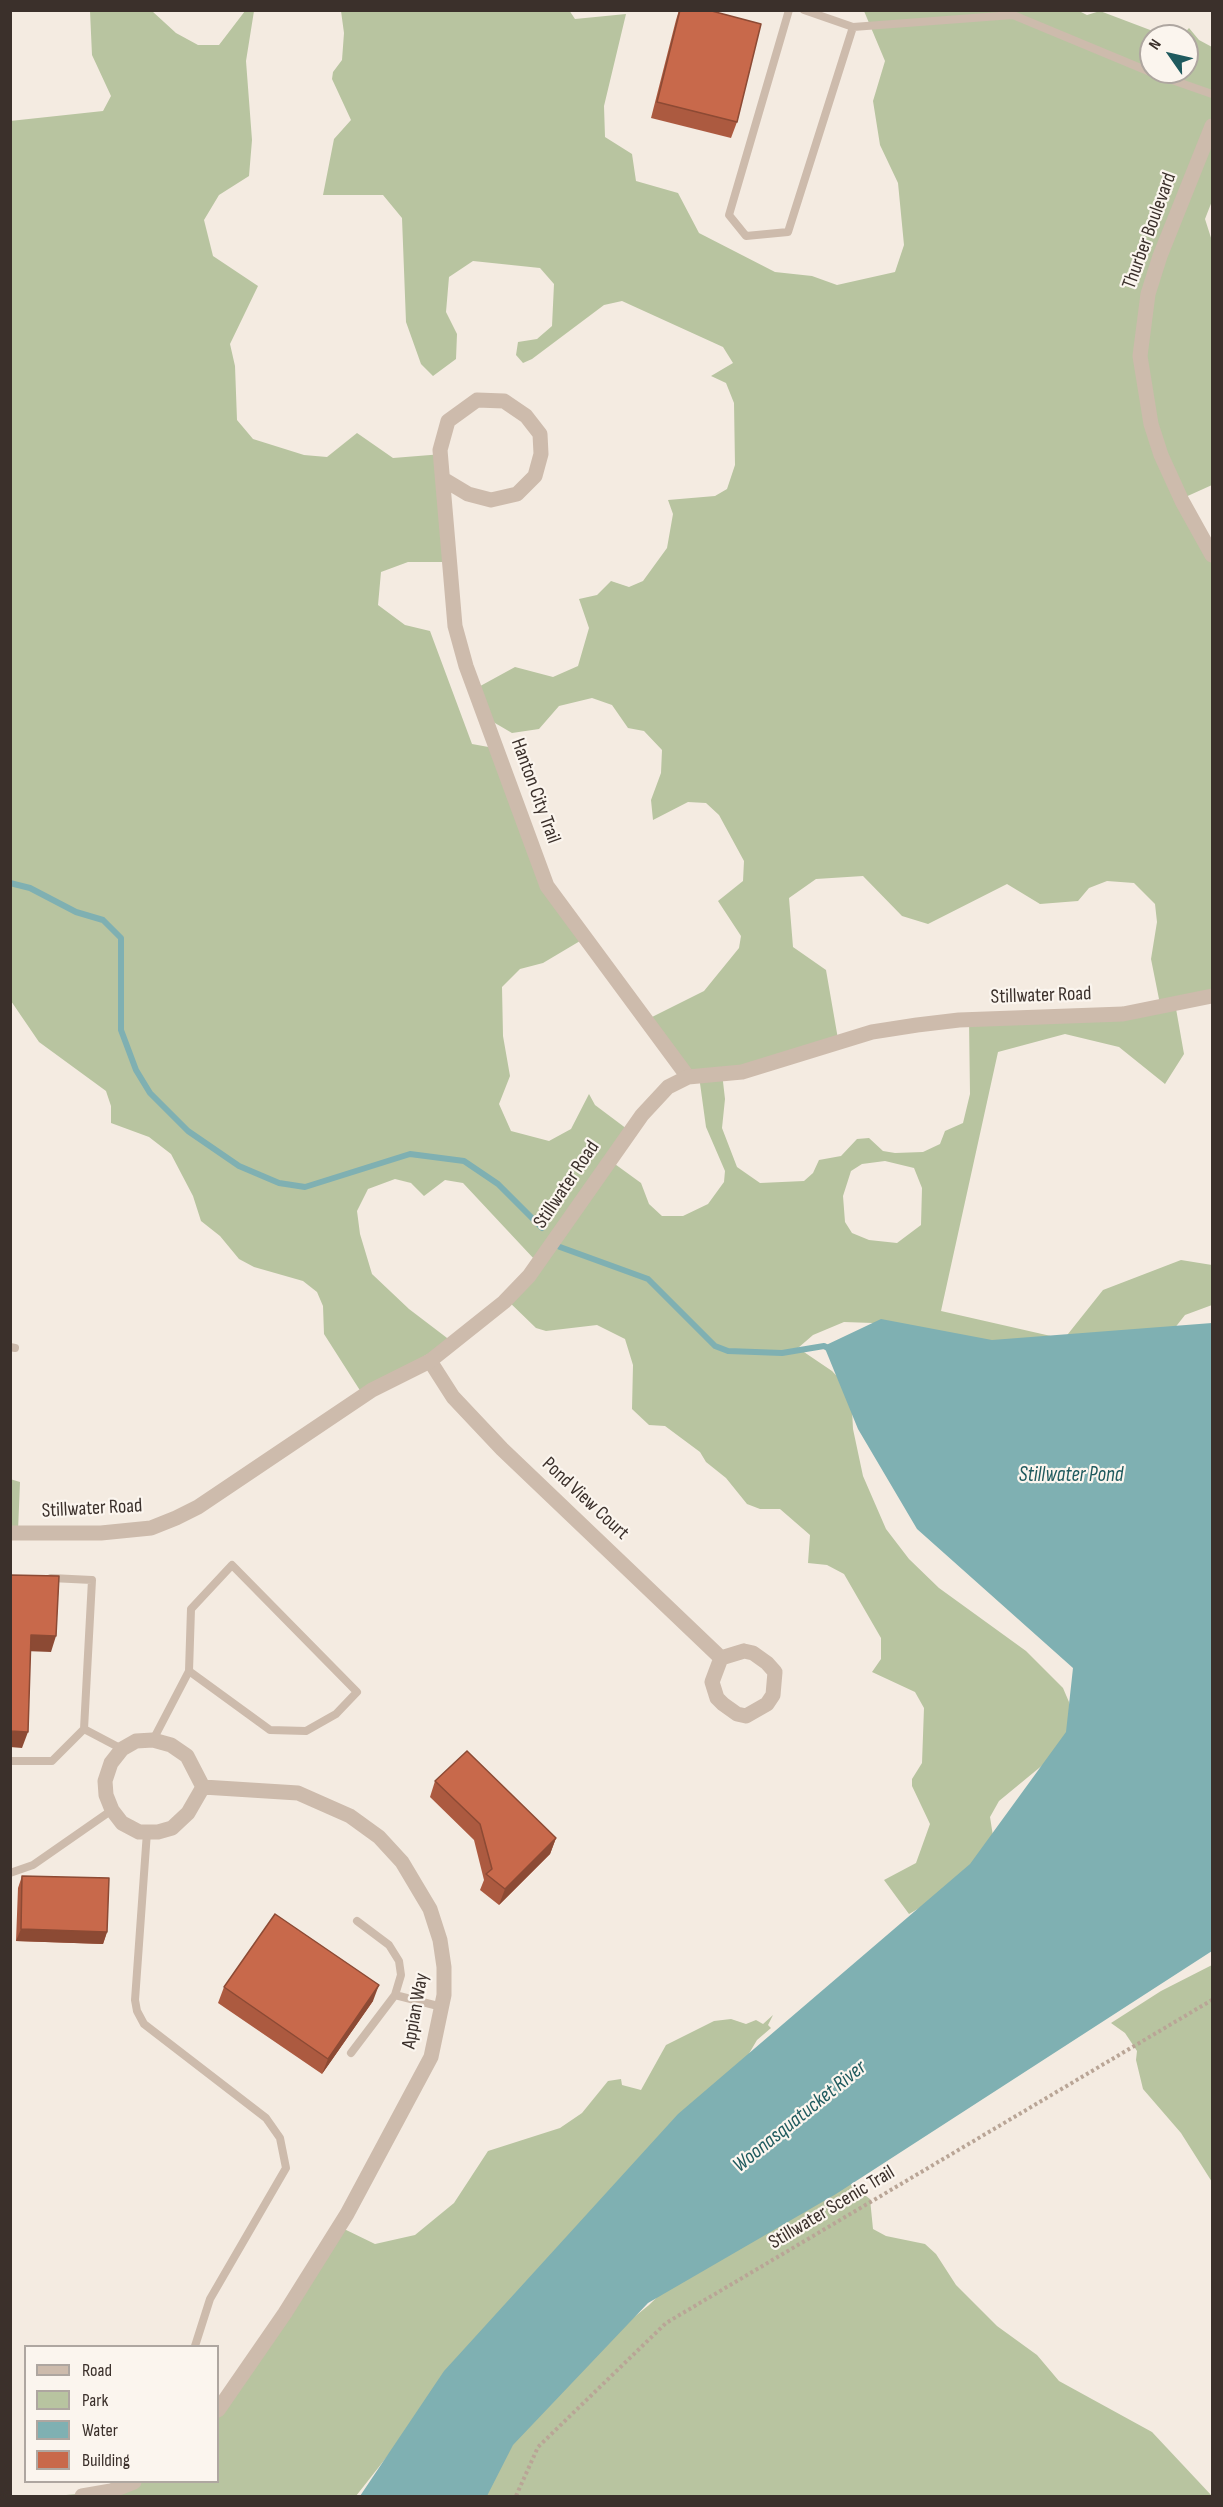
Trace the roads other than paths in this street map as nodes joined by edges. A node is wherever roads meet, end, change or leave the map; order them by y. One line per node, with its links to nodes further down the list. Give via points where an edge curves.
1 (789, 10): 3 (lane, via 729,215 746,236 788,232)
2 (804, 10): 3 (lane)
3 (853, 27): 4 (lane, via 1013,15 1155,75)
4 (1212, 94)
5 (1212, 126): 7 (street, Thurber Boulevard, via 1148,294 1140,356 1151,424 1161,455)
6 (443, 479): 6 (street, via 440,450 448,421 477,400 504,401 526,416 540,434 541,454 535,476 517,494 491,500 468,494); 9 (street, Hanton City Trail, via 455,626 547,886)
7 (1212, 555)
8 (1212, 996): 9 (street, Stillwater Road, via 1123,1014 916,1024 873,1032 742,1072)
9 (688, 1077): 10 (street, Stillwater Road, via 668,1087 642,1115 529,1276 504,1302)
10 (430, 1361): 11 (street, Stillwater Road, via 372,1390 207,1502 176,1518 151,1528 101,1533); 13 (street, Pond View Court, via 453,1396 502,1449)
11 (10, 1533)
12 (45, 1577): 15 (lane, via 92,1580)
13 (721, 1658): 13 (street, via 712,1682 717,1698 737,1714 746,1716 767,1704 775,1685 775,1672 767,1663 744,1651)
14 (189, 1671): 14 (lane, via 270,1730 306,1731 336,1714 357,1692 232,1565 191,1609); 16 (lane)
15 (84, 1729): 17 (lane); 18 (lane, via 52,1761)
16 (153, 1740): 17 (street, via 136,1741); 19 (street, via 171,1745 187,1756)
17 (122, 1749): 20 (street, via 111,1763 105,1781)
18 (10, 1761)
19 (203, 1787): 21 (street, via 188,1813 172,1828); 25 (street, Appian Way, via 298,1793 350,1816 379,1837 402,1862 430,1909 444,1966)
20 (112, 1810): 21 (street, via 122,1823); 22 (lane, via 33,1865)
21 (147, 1832): 27 (lane, via 137,2011 144,2024 266,2118 280,2138 286,2168 210,2299)
22 (10, 1873)
23 (357, 1921): 24 (lane, via 389,1945 399,1962 401,1975)
24 (395, 1995): 25 (lane); 26 (lane)
25 (442, 2007): 28 (street, Appian Way, via 431,2057 353,2204)
26 (351, 2053)
27 (195, 2345)
28 (219, 2409)
29 (129, 2483): 30 (street)
30 (82, 2496)

